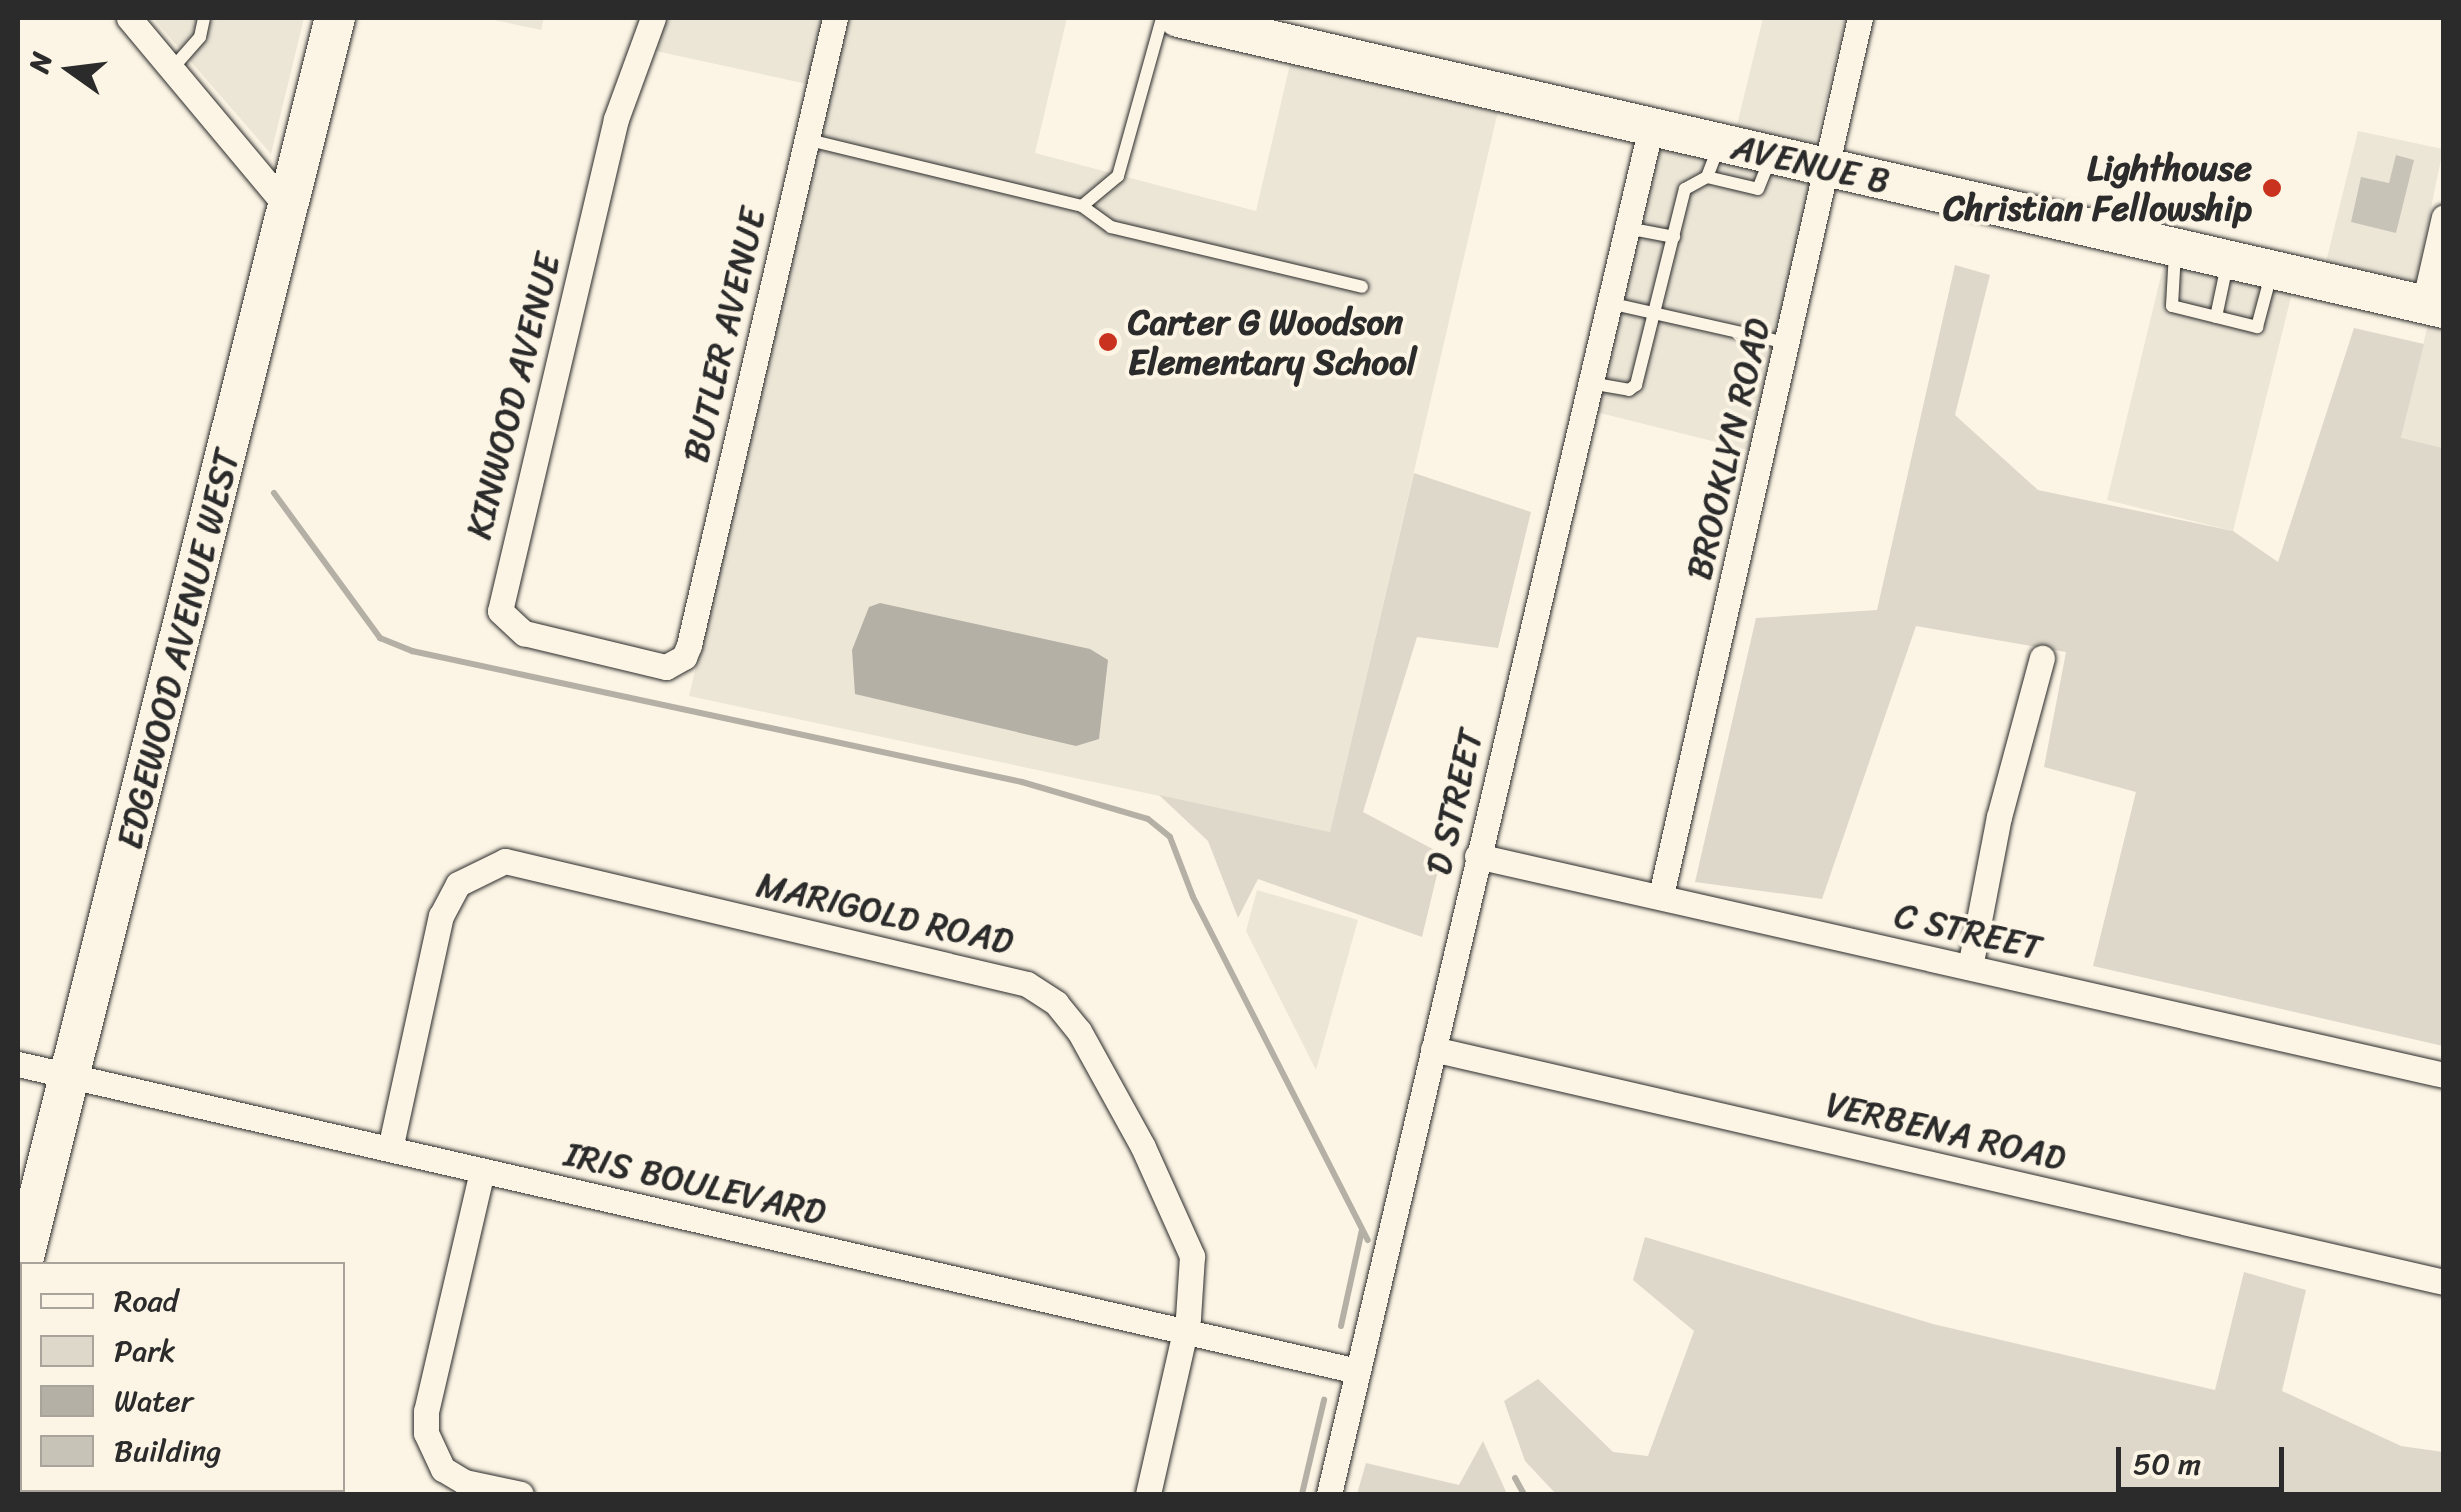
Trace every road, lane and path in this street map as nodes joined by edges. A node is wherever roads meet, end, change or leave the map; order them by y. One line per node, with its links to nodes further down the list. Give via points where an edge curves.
1 (129, 18): 10 (street)
2 (204, 18): 10 (lane, via 200,37)
3 (335, 18): 15 (main road, EDGEWOOD AVENUE WEST)
4 (653, 18): 31 (street, KINWOOD AVENUE, via 616,119 500,611 524,632)
5 (835, 18): 12 (street, BUTLER AVENUE)
6 (1162, 18): 16 (lane, via 1118,176)
7 (1178, 18): 9 (main road, AVENUE B)
8 (1860, 18): 14 (street, BROOKLYN ROAD)
9 (1228, 23): 11 (main road, AVENUE B)
10 (172, 70): 15 (street)
11 (1651, 126): 13 (main road, AVENUE B); 18 (street, D STREET)
12 (805, 139): 16 (lane); 31 (street, BUTLER AVENUE, via 689,645)
13 (1713, 160): 14 (main road, AVENUE B, via 1772,154); 19 (lane, via 1686,189)
14 (1828, 168): 20 (main road, AVENUE B); 28 (street, BROOKLYN ROAD)
15 (286, 206): 38 (main road, EDGEWOOD AVENUE WEST)
16 (1082, 206): 23 (lane, via 1110,227)
17 (2444, 218): 25 (street)
18 (1626, 228): 19 (lane); 24 (street, D STREET)
19 (1674, 237): 26 (lane)
20 (2175, 245): 21 (main road, AVENUE B); 27 (lane, via 2172,306)
21 (2229, 258): 22 (main road, AVENUE B); 27 (lane)
22 (2273, 268): 25 (main road, AVENUE B); 27 (lane, via 2258,327)
23 (1362, 286)
24 (1608, 303): 26 (lane); 29 (street, D STREET)
25 (2434, 306)
26 (1656, 314): 28 (lane); 29 (lane, via 1636,385 1630,390)
27 (2216, 317)
28 (1788, 343): 33 (street, BROOKLYN ROAD)
29 (1590, 383): 32 (street, D STREET)
30 (2042, 658): 34 (street, via 1999,818)
31 (675, 665)
32 (1477, 856): 33 (street, C STREET); 35 (street, D STREET)
33 (1661, 895): 34 (street, C STREET)
34 (1970, 967): 37 (street, C STREET)
35 (1433, 1049): 42 (street, VERBENA ROAD); 44 (street, D STREET)
36 (18, 1064): 38 (street, IRIS BOULEVARD)
37 (2444, 1075)
38 (69, 1076): 39 (street, IRIS BOULEVARD); 41 (main road, EDGEWOOD AVENUE WEST)
39 (390, 1149): 40 (street, IRIS BOULEVARD); 43 (street, MARIGOLD ROAD, via 441,916 458,884 505,861 1027,984 1056,1003 1078,1030 1185,1235 1194,1282)
40 (482, 1170): 43 (street, IRIS BOULEVARD); 45 (street, via 426,1411 432,1454 465,1482)
41 (22, 1262)
42 (2444, 1282)
43 (1185, 1332): 44 (street, IRIS BOULEVARD); 46 (street, MARIGOLD ROAD)
44 (1357, 1371): 47 (street, D STREET)
45 (521, 1494)
46 (1148, 1494)
47 (1329, 1494)

